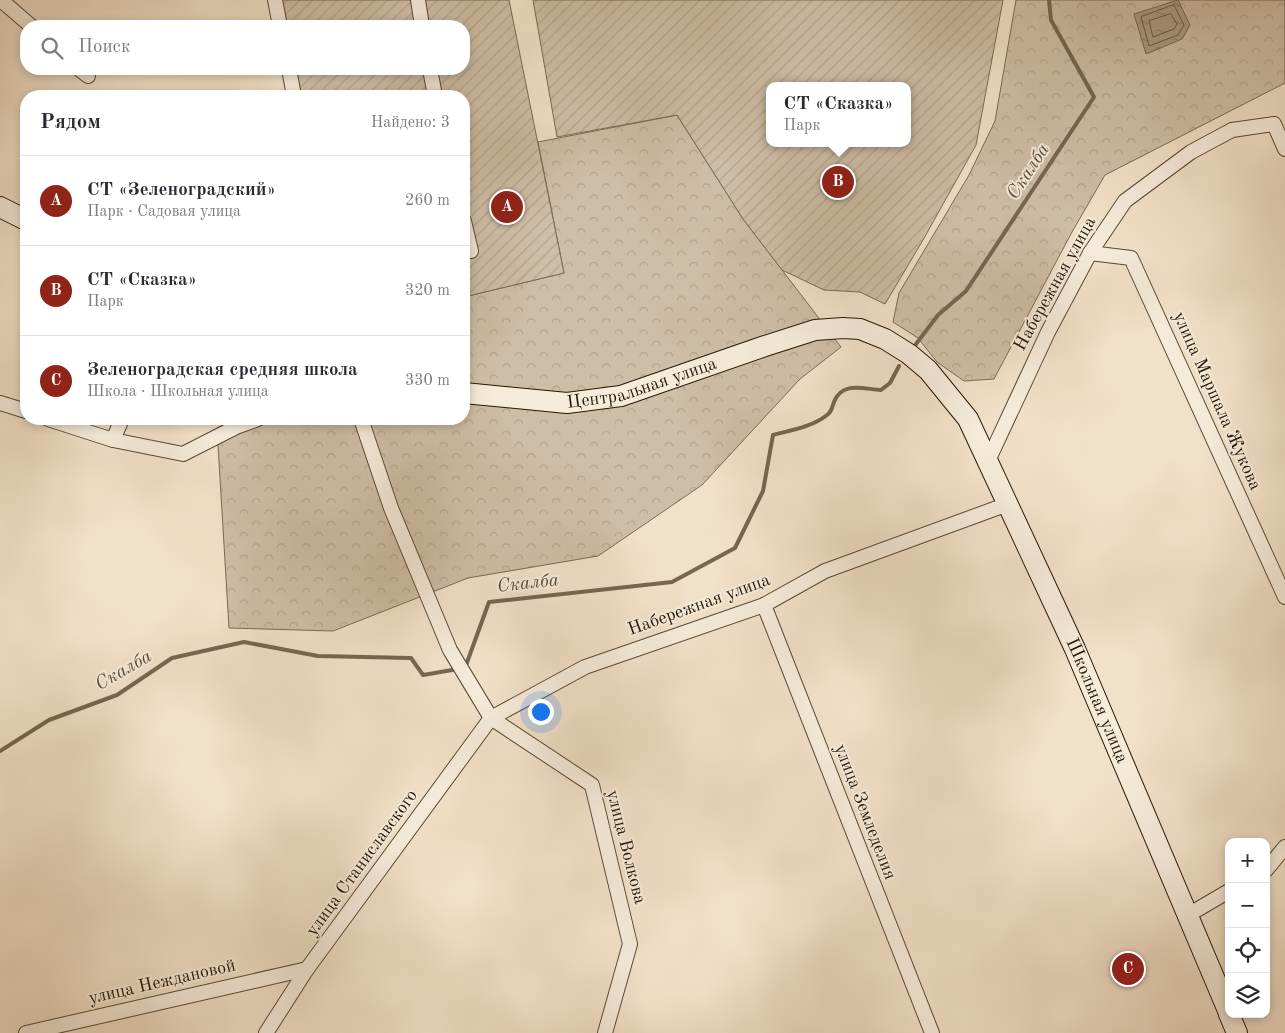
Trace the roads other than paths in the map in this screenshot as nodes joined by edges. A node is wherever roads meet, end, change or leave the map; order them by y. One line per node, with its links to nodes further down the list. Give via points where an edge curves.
1 (1, 0): 4 (street)
2 (275, 0): 5 (street)
3 (418, 0): 6 (street)
4 (24, 20)
5 (279, 20)
6 (421, 20)
7 (290, 75): 9 (street)
8 (431, 75): 10 (street)
9 (293, 90)
10 (434, 90)
11 (1285, 149): 16 (street, Набережная улица, via 1274,124 1232,130 1191,152 1125,201)
12 (0, 207): 13 (street)
13 (20, 217)
14 (470, 247): 15 (street)
15 (471, 251)
16 (1090, 253): 26 (street, Набережная улица, via 1048,332); 28 (street, улица Маршала Жукова, via 1131,258)
17 (470, 395): 18 (street, Центральная улица, via 567,403 621,396 815,330 843,328 860,329 885,339 928,370)
18 (951, 395): 26 (street, Школьная улица, via 968,418)
19 (0, 403): 20 (street)
20 (20, 410)
21 (67, 425): 25 (street)
22 (119, 425): 25 (street)
23 (242, 425): 25 (street, via 183,454)
24 (363, 425): 30 (street, via 391,508 450,650)
25 (113, 440)
26 (988, 461): 27 (street, Школьная улица)
27 (1008, 504): 29 (street, Набережная улица, via 826,571); 34 (street, Школьная улица, via 1075,649)
28 (1285, 597)
29 (764, 605): 30 (street, Набережная улица, via 585,667); 41 (street, улица Земледелия)
30 (491, 718): 35 (street, улица Станиславского); 40 (street, улица Волкова, via 592,786 630,944)
31 (1285, 847): 32 (street)
32 (1270, 865)
33 (1225, 893): 34 (street)
34 (1188, 914): 36 (street, Школьная улица)
35 (308, 969): 38 (street, улица Неждановой); 39 (street, улица Станиславского)
36 (1225, 1004)
37 (1231, 1018): 42 (street, Школьная улица)
38 (26, 1033)
39 (266, 1033)
40 (605, 1033)
41 (932, 1033)
42 (1237, 1033)

